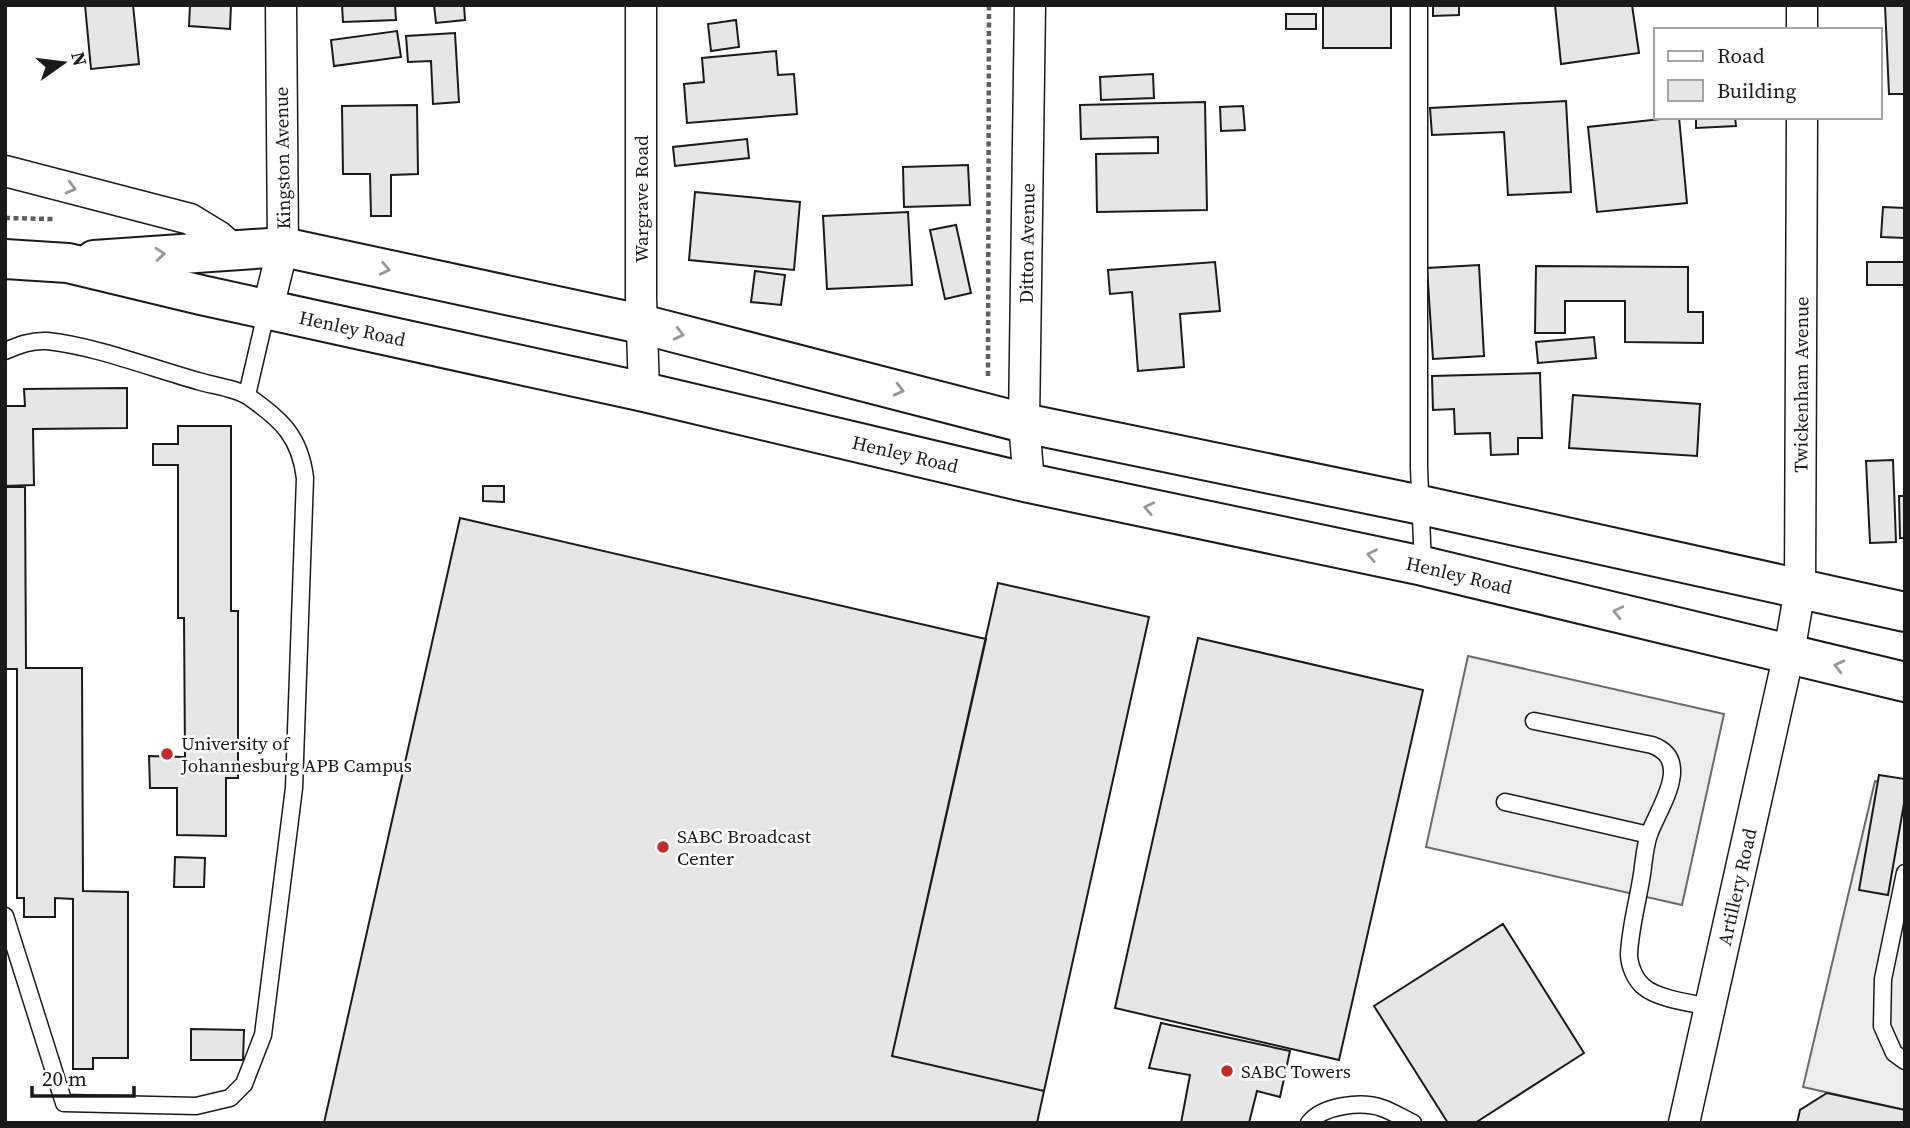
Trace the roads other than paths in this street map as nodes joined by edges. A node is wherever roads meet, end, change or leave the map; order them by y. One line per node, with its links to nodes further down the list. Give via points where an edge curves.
1 (281, 5): 9 (street, Kingston Avenue)
2 (641, 5): 14 (street, Wargrave Road)
3 (1030, 5): 18 (street, Ditton Avenue)
4 (1419, 5): 20 (lane)
5 (1802, 5): 6 (street)
6 (1802, 28)
7 (1802, 119): 22 (street, Twickenham Avenue)
8 (5, 171): 10 (street, one-way to 10, via 190,219)
9 (283, 247): 10 (main road); 13 (street, Kingston Avenue); 14 (main road, one-way to 14)
10 (233, 249): 12 (main road, one-way to 10)
11 (5, 259): 12 (main road)
12 (68, 263): 13 (main road, Henley Road)
13 (268, 308): 16 (main road, Henley Road); 17 (lane)
14 (641, 324): 16 (street, Wargrave Road); 18 (main road, one-way to 18)
15 (5, 351): 17 (lane, via 47,341)
16 (644, 392): 19 (main road, Henley Road)
17 (247, 395): 31 (lane, via 294,438 305,478 294,788 263,1035 244,1084 229,1098 196,1106 64,1102)
18 (1024, 422): 19 (street, Ditton Avenue); 20 (main road)
19 (1029, 482): 21 (main road, Henley Road, one-way to 19)
20 (1421, 505): 21 (lane); 22 (main road)
21 (1423, 566): 24 (main road, Henley Road, one-way to 21)
22 (1800, 589): 23 (main road); 24 (street, Twickenham Avenue)
23 (1905, 612)
24 (1789, 653): 25 (main road, Henley Road, one-way to 24); 32 (street, Artillery Road)
25 (1905, 682)
26 (1534, 721): 28 (lane, via 1663,749 1672,775 1667,798)
27 (1505, 802): 28 (lane)
28 (1649, 835): 32 (lane, via 1631,966 1636,979 1654,994)
29 (1905, 873): 30 (lane)
30 (1902, 901): 33 (lane, via 1883,979 1882,1026 1894,1053)
31 (5, 916)
32 (1710, 1007): 36 (street, Artillery Road)
33 (1905, 1061)
34 (1309, 1123): 35 (lane, via 1340,1106 1380,1107)
35 (1413, 1123)
36 (1684, 1123)

